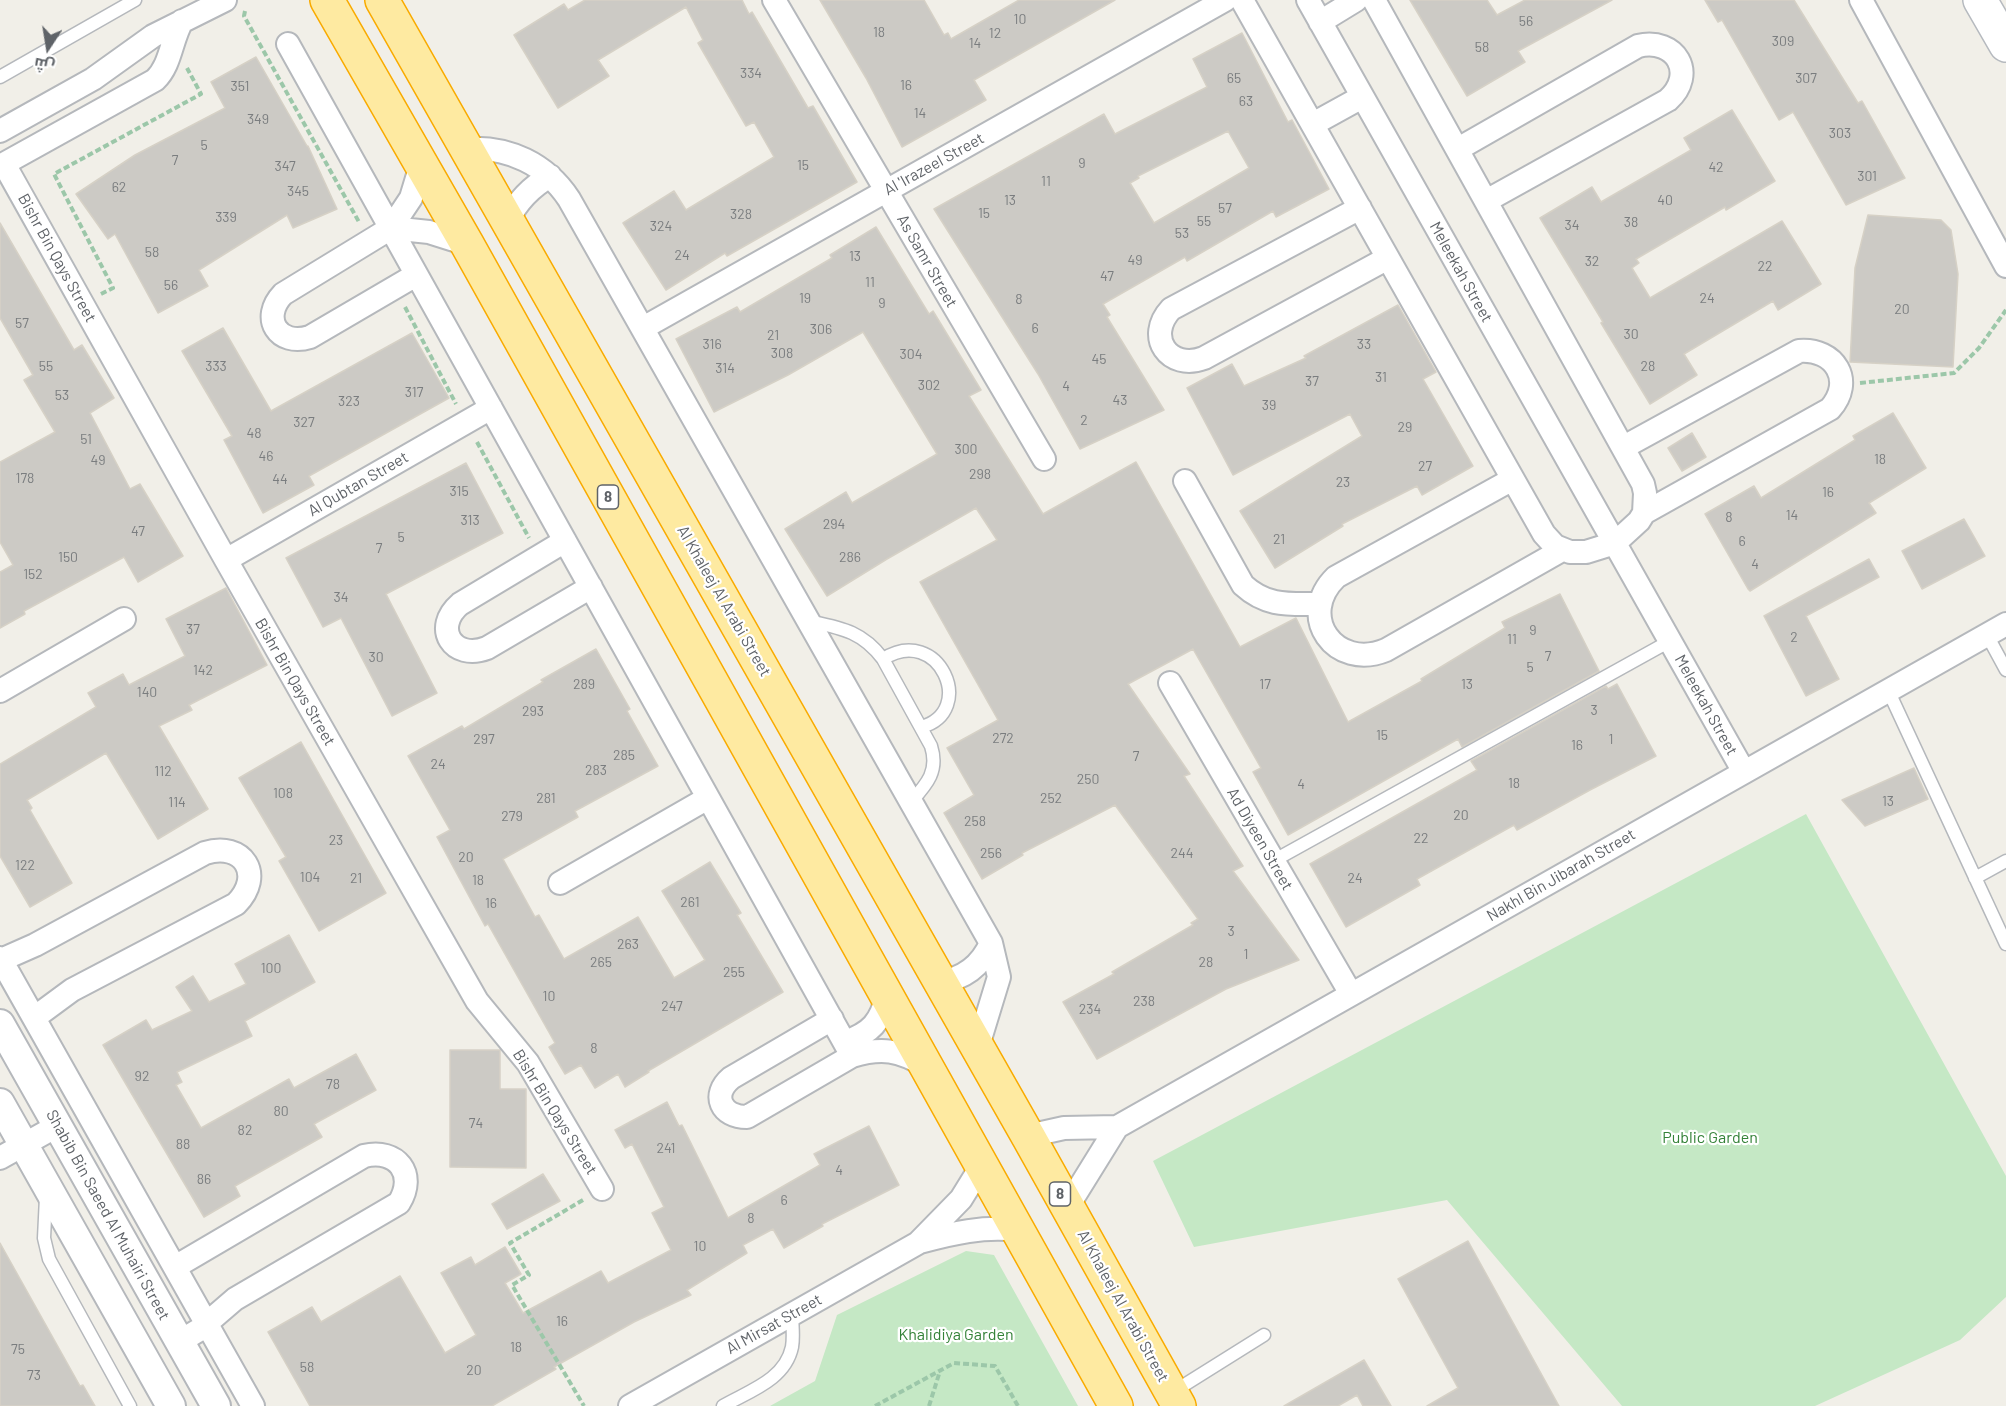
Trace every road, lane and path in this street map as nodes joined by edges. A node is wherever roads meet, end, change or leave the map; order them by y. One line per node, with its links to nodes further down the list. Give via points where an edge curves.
1 (135, 0): 22 (lane)
2 (225, 0): 14 (street)
3 (327, 0): 29 (highway, 8)
4 (382, 0): 26 (highway, Al Khaleej Al Arabi Street / 8)
5 (774, 0): 31 (street, As Samr Street)
6 (1225, 0): 31 (street, Al 'Irazeel Street)
7 (1242, 0): 24 (street)
8 (1308, 0): 16 (street, Meleekah Street)
9 (1356, 0): 16 (street)
10 (1374, 0): 27 (street)
11 (1861, 0): 38 (street)
12 (1980, 0): 19 (main road)
13 (244, 16): 15 (path)
14 (182, 21): 17 (street); 21 (street)
15 (234, 21)
16 (1320, 22): 23 (street, Meleekah Street)
17 (143, 42): 21 (street, via 158,51); 25 (street, via 93,79)
18 (288, 45): 35 (street)
19 (2006, 45)
20 (182, 60): 40 (path, via 201,94 54,174 113,288)
21 (161, 74): 28 (street)
22 (0, 77)
23 (1362, 97): 24 (street); 51 (street, Meleekah Street)
24 (1313, 124): 33 (street)
25 (0, 131)
26 (467, 149): 30 (street, via 512,154); 34 (highway, Al Khaleej Al Arabi Street / 8)
27 (1458, 149): 32 (street); 32 (street, via 1638,46 1665,47 1678,61 1679,87 1668,100)
28 (2, 165): 40 (street, Bishr Bin Qays Street)
29 (421, 165): 35 (street, via 411,198); 36 (highway, 8)
30 (550, 176): 34 (street, via 520,199); 42 (street, via 569,199)
31 (886, 191): 42 (street, Al 'Irazeel Street); 46 (street, As Samr Street)
32 (1486, 201): 45 (street)
33 (1360, 208): 37 (street); 37 (street, via 1171,309 1159,333 1165,350 1187,362 1204,358)
34 (508, 220): 76 (highway, Al Khaleej Al Arabi Street / 8)
35 (390, 228): 36 (street, via 429,232); 39 (street); 39 (street, via 283,294 275,302 273,324 288,339 310,337)
36 (467, 244): 78 (highway, 8)
37 (1388, 258): 47 (street)
38 (2006, 266)
39 (417, 275): 44 (street)
40 (82, 303): 53 (street, Bishr Bin Qays Street)
41 (2006, 310): 43 (path, via 1979,348 1954,373)
42 (643, 328): 57 (street)
43 (1842, 385): 45 (street, via 1832,361 1817,351 1799,351); 49 (street, via 1836,402 1823,413)
44 (491, 408): 50 (street); 53 (street, Al Qubtan Street)
45 (1624, 447): 49 (street, via 1643,484)
46 (1044, 459)
47 (1513, 479): 52 (street, via 1544,534); 55 (street, via 1336,577 1328,584)
48 (1185, 481): 55 (street, via 1243,585 1253,595 1279,604)
49 (1644, 513): 51 (street)
50 (565, 541): 54 (street); 54 (street, via 460,604 446,623 447,635 464,651 476,652)
51 (1615, 543): 52 (street, via 1586,552); 59 (street, Meleekah Street)
52 (1562, 550): 55 (street, via 1376,655 1353,655 1334,644 1322,626)
53 (226, 560): 92 (street, Bishr Bin Qays Street, via 477,1001 528,1063)
54 (591, 587): 67 (street)
55 (1320, 604)
56 (124, 618): 64 (street)
57 (808, 621): 60 (lane, via 860,635); 68 (street)
58 (1996, 629): 61 (lane); 63 (street, Nakhl Bin Jibarah Street)
59 (1670, 641): 66 (street, Meleekah Street); 69 (lane)
60 (883, 658): 65 (lane); 65 (lane, via 908,649 918,651 944,671 950,692 944,714)
61 (2006, 670)
62 (1170, 683): 69 (street, Ad Diyeen Street)
63 (1888, 690): 66 (street, Nakhl Bin Jibarah Street); 71 (lane)
64 (0, 691)
65 (921, 727): 68 (lane, via 932,746 933,770)
66 (1744, 772): 77 (street, Nakhl Bin Jibarah Street)
67 (708, 798): 72 (street); 80 (street)
68 (911, 802): 73 (street)
69 (1273, 861): 77 (street, Ad Diyeen Street)
70 (2006, 861): 71 (lane)
71 (1975, 878): 74 (lane)
72 (560, 883)
73 (991, 943): 76 (street, via 971,971); 83 (street, via 999,977)
74 (2006, 944)
75 (0, 959): 79 (street); 79 (street, via 35,945 218,849 242,858 249,869 246,894 236,904 72,990)
76 (939, 982): 83 (highway, Al Khaleej Al Arabi Street / 8)
77 (1351, 994): 87 (street, Nakhl Bin Jibarah Street)
78 (887, 995): 82 (street, via 874,1026); 84 (highway, 8)
79 (34, 1018): 96 (street)
80 (832, 1019): 82 (street); 82 (street, via 731,1078 720,1094 722,1104 736,1117 747,1117)
81 (0, 1024): 86 (street, Shabib Bin Saeed Al Muhairi Street)
82 (848, 1049): 84 (street, via 890,1051)
83 (977, 1049): 88 (highway, Al Khaleej Al Arabi Street / 8)
84 (926, 1066): 90 (highway, 8)
85 (0, 1102): 89 (street)
86 (57, 1126): 89 (street); 100 (street, Shabib Bin Saeed Al Muhairi Street)
87 (1117, 1127): 88 (street, Nakhl Bin Jibarah Street, via 1064,1128); 93 (street, Nakhl Bin Jibarah Street)
88 (1028, 1136): 93 (highway, Al Khaleej Al Arabi Street / 8)
89 (12, 1151): 91 (street)
90 (982, 1165): 94 (highway, 8); 95 (street, Al Mirsat Street, via 961,1199)
91 (47, 1186): 103 (lane, via 43,1226 49,1259); 104 (street)
92 (602, 1189): 107 (path, via 510,1243 529,1275 512,1285)
93 (1068, 1206): 102 (highway, Al Khaleej Al Arabi Street / 8)
94 (1018, 1230): 95 (street, Al Mirsat Street, via 960,1231); 113 (highway, 8)
95 (918, 1243): 97 (street, Al Mirsat Street)
96 (174, 1267): 98 (street); 98 (street, Shabib Bin Saeed Al Muhairi Street, via 364,1156 387,1155 404,1170 407,1182 399,1203 235,1299)
97 (792, 1313): 108 (street, Al Mirsat Street); 109 (lane, via 792,1344 779,1372)
98 (207, 1324): 100 (street, Shabib Bin Saeed Al Muhairi Street); 106 (street)
99 (1264, 1335): 102 (lane)
100 (179, 1342): 105 (street, Shabib Bin Saeed Al Muhairi Street)
101 (940, 1370): 110 (path); 111 (path); 112 (path, via 954,1363 995,1366)
102 (1175, 1399)
103 (130, 1406)
104 (171, 1406)
105 (216, 1406)
106 (254, 1406)
107 (584, 1406)
108 (630, 1406)
109 (723, 1406)
110 (876, 1406)
111 (929, 1406)
112 (1018, 1406)
113 (1116, 1406)

